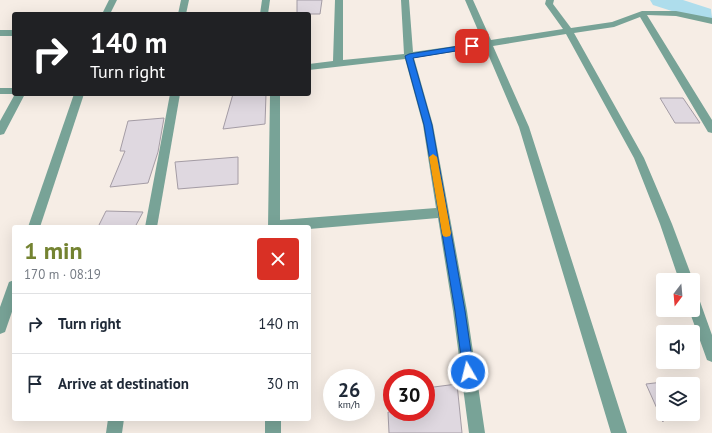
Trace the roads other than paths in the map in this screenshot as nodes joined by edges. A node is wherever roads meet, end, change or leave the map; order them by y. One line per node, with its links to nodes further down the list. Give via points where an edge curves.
1 (113, 0): 8 (street)
2 (185, 0): 9 (street)
3 (266, 0): 10 (street)
4 (339, 0): 18 (street)
5 (405, 0): 17 (street)
6 (469, 0): 16 (street)
7 (549, 2): 13 (street)
8 (107, 12)
9 (182, 12)
10 (264, 12)
11 (642, 13): 12 (street, via 658,12); 13 (street, via 614,24); 26 (street)
12 (712, 21)
13 (568, 30): 16 (street); 33 (street, via 639,158)
14 (0, 33): 15 (street)
15 (12, 33)
16 (488, 44): 17 (street); 43 (street, via 524,127)
17 (409, 56): 18 (street); 28 (street, via 428,125)
18 (338, 64): 19 (street)
19 (311, 67)
20 (0, 91): 21 (street)
21 (12, 91)
22 (19, 96): 27 (street)
23 (77, 96): 29 (street)
24 (175, 96): 30 (street)
25 (275, 96): 31 (street)
26 (712, 128)
27 (0, 131)
28 (443, 212): 32 (street); 42 (street)
29 (35, 225)
30 (151, 225)
31 (274, 225)
32 (286, 225)
33 (684, 273)
34 (12, 292): 36 (street)
35 (699, 317): 37 (street)
36 (0, 327)
37 (712, 355)
38 (116, 421): 40 (street)
39 (273, 421): 41 (street)
40 (114, 433)
41 (273, 433)
42 (477, 433)
43 (619, 433)

